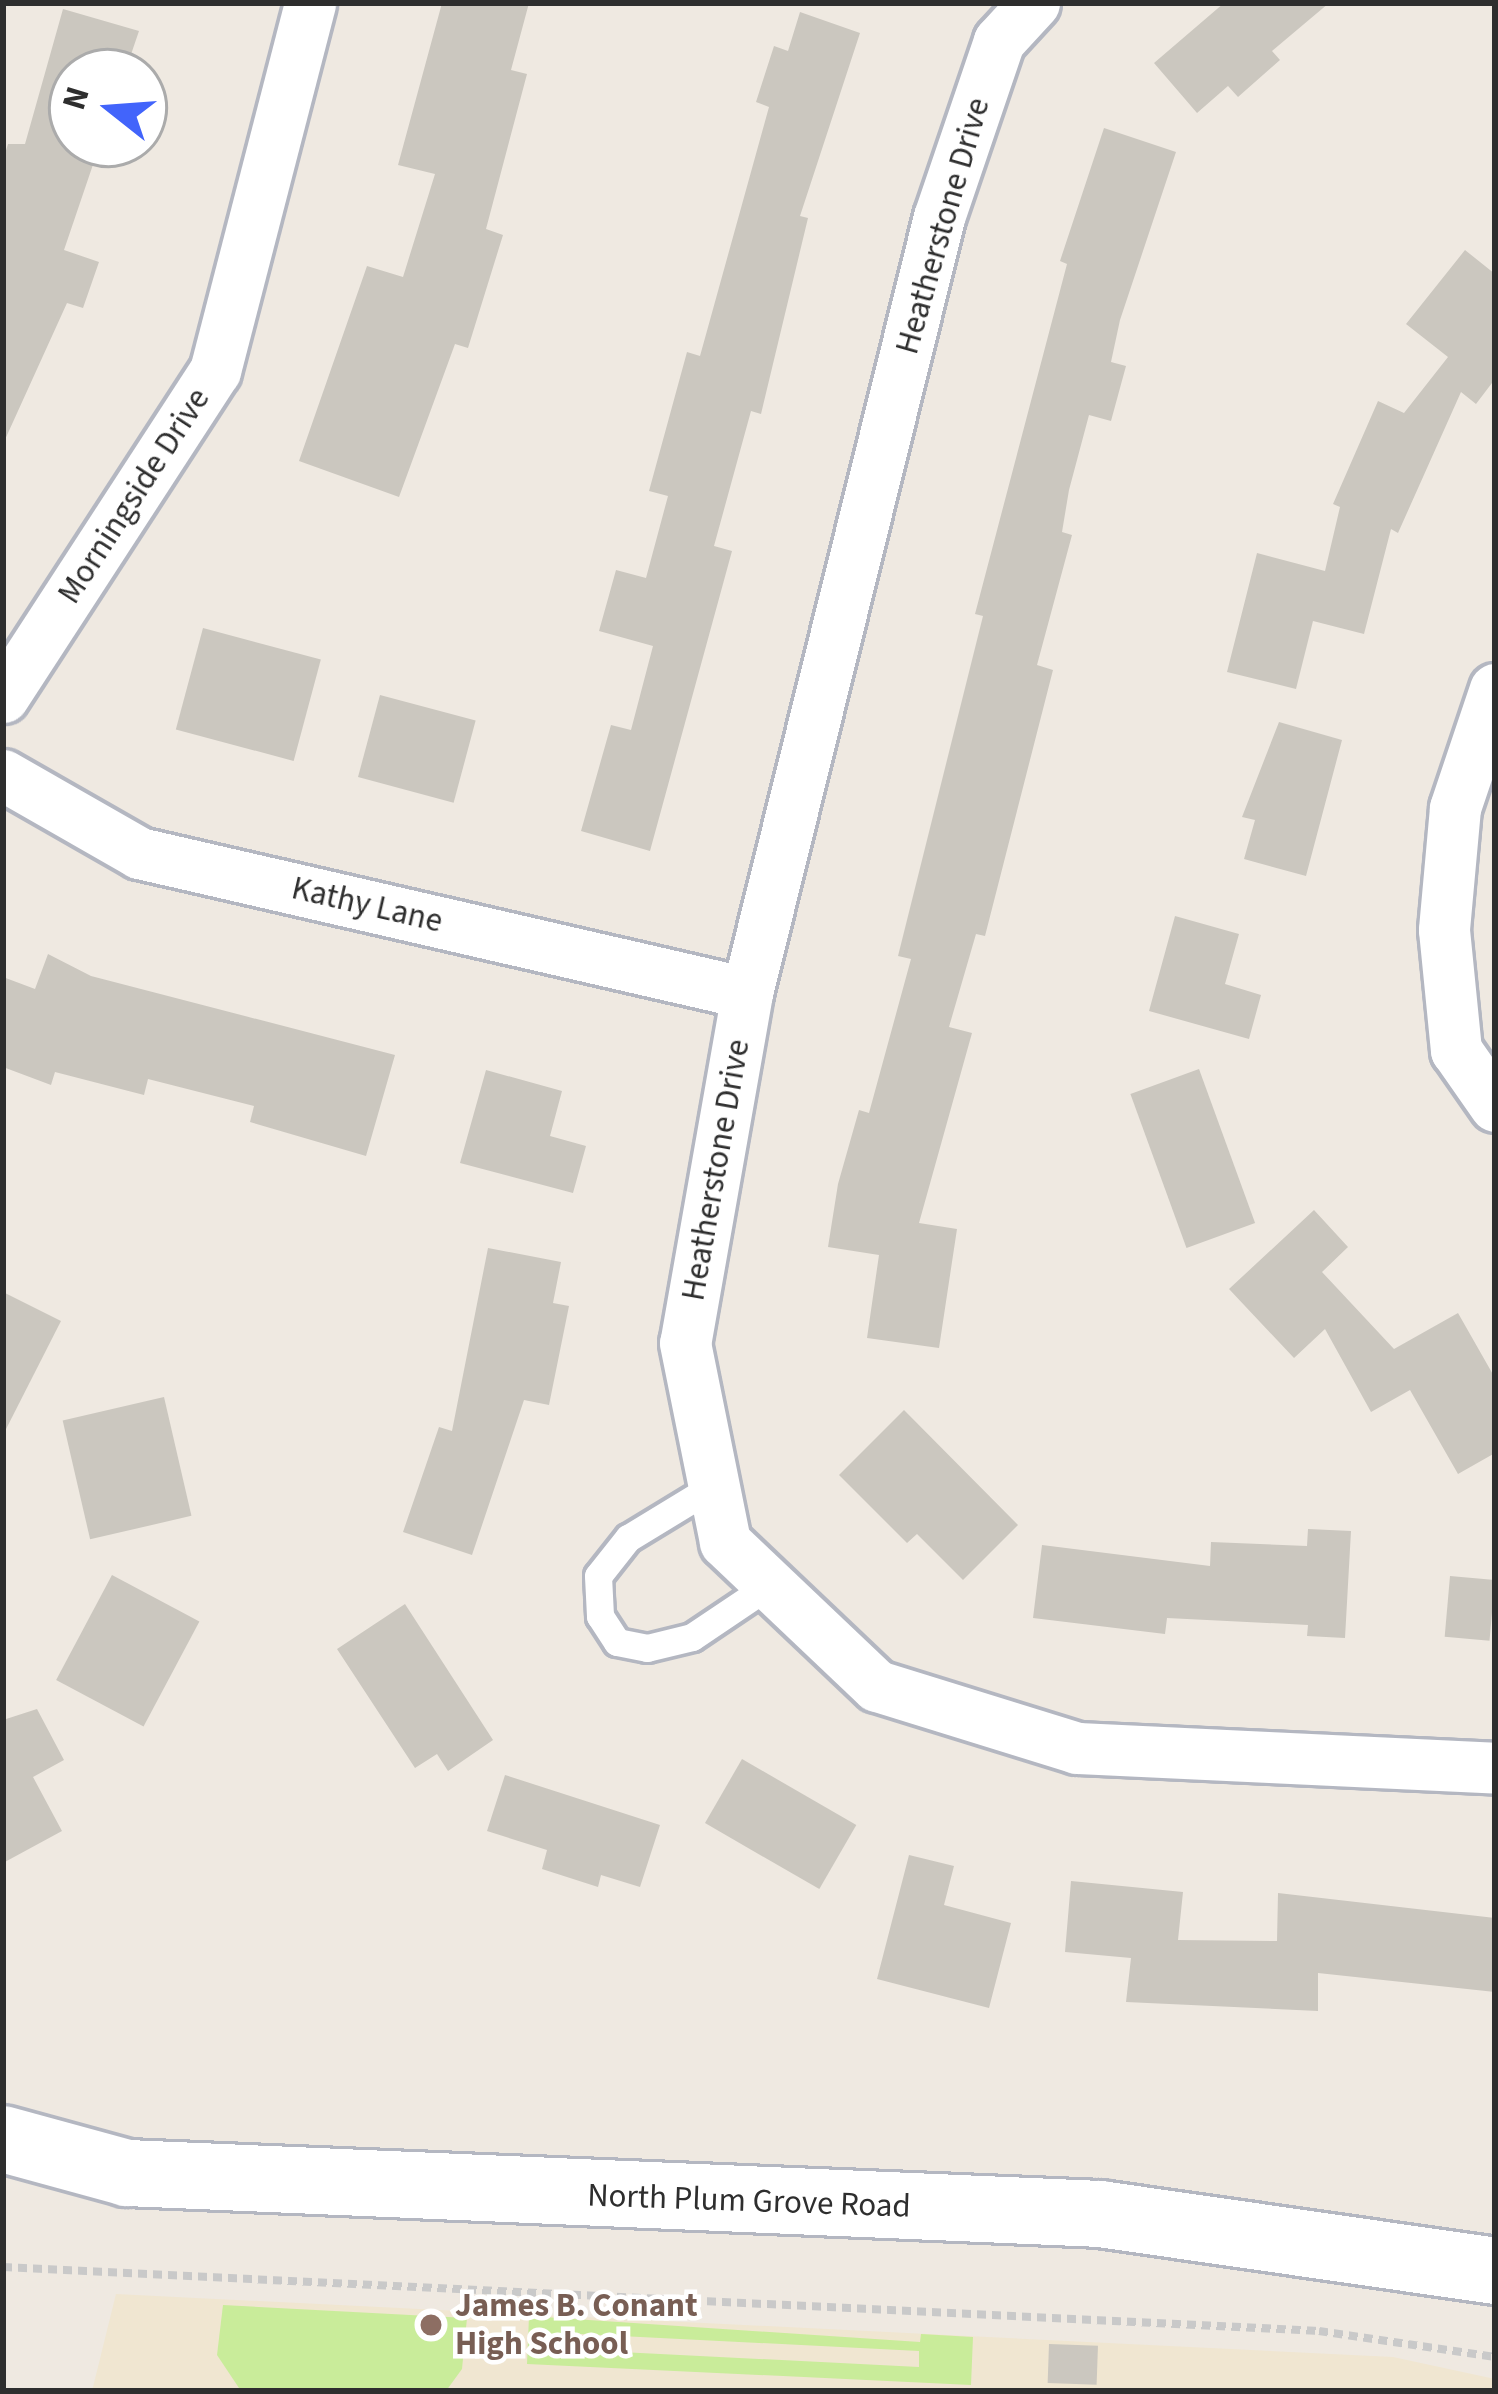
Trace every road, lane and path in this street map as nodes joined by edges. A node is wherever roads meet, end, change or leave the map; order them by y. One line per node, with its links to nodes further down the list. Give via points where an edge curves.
1 (310, 3): 4 (street, Morningside Drive, via 214,371)
2 (1034, 3): 6 (street, Heatherstone Drive, via 999,41 939,217)
3 (1495, 688): 7 (street, via 1455,808 1444,929 1456,1050)
4 (3, 698)
5 (3, 775): 6 (street, Kathy Lane, via 139,853)
6 (747, 993): 8 (street, Heatherstone Drive, via 685,1343)
7 (1495, 1106)
8 (712, 1487): 9 (street, Heatherstone Drive, via 725,1542); 9 (lane, via 628,1538 598,1576 600,1616 617,1642 647,1648 692,1637)
9 (765, 1588): 10 (street, Heatherstone Drive, via 877,1686 1077,1748)
10 (1495, 1768)
11 (3, 2139): 13 (street, North Plum Grove Road, via 127,2173 1100,2214)
12 (3, 2267): 14 (path, via 1319,2331)
13 (1495, 2271)
14 (1495, 2357)

